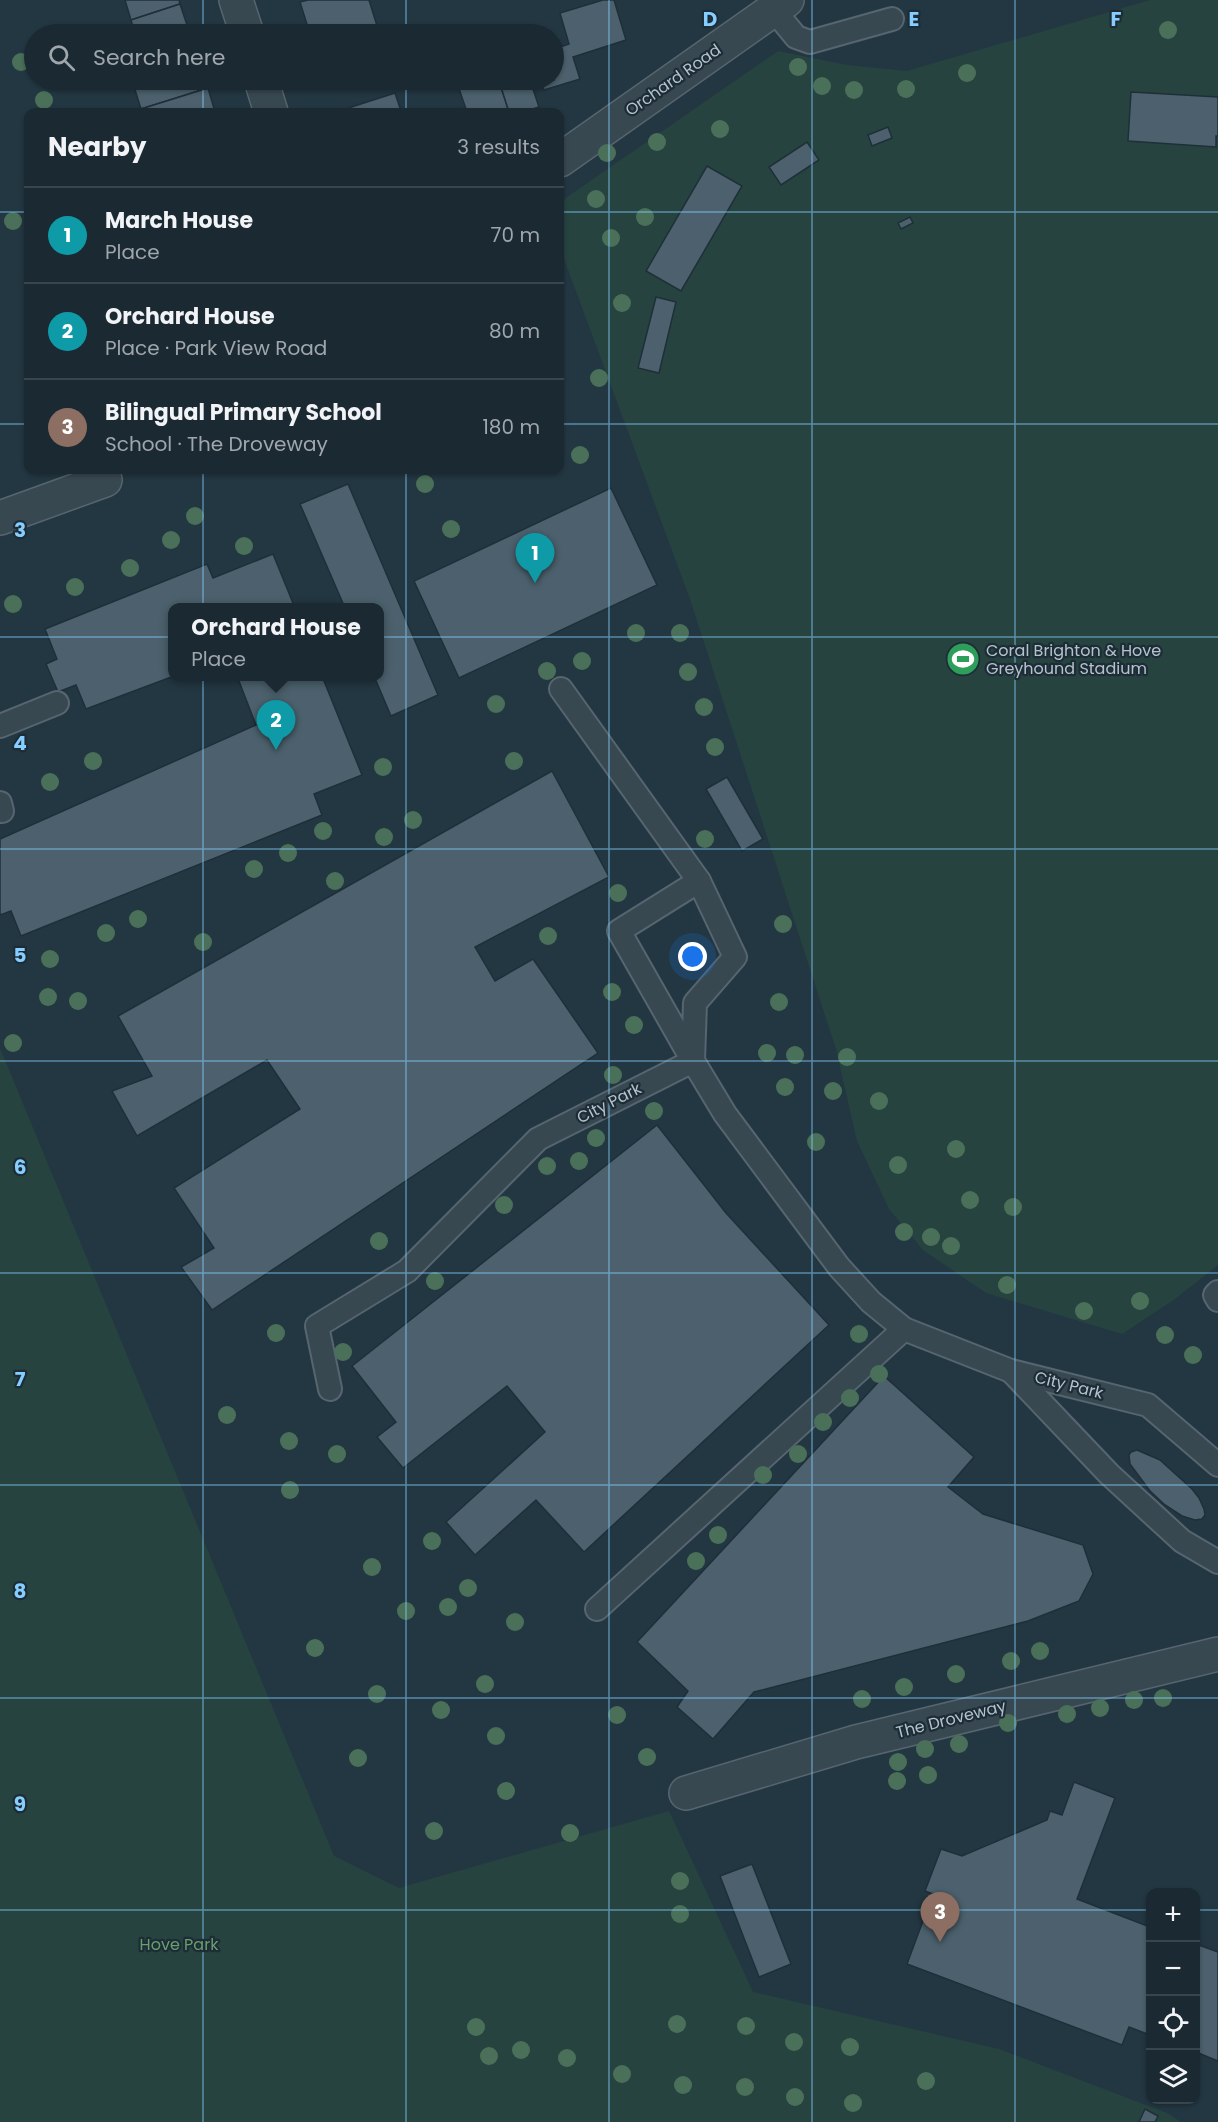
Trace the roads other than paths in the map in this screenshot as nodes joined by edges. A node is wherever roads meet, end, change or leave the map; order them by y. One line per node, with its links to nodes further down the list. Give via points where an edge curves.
1 (236, 0): 4 (street)
2 (780, 5): 3 (lane, via 796,37 810,42); 7 (street, Orchard Road)
3 (892, 19)
4 (244, 24)
5 (264, 90): 6 (street)
6 (271, 108)
7 (564, 157)
8 (114, 474): 9 (street)
9 (0, 518)
10 (561, 689): 13 (lane)
11 (57, 703): 12 (lane)
12 (0, 726)
13 (699, 881): 14 (lane, via 735,957 695,1003); 14 (lane, via 620,931)
14 (693, 1061): 17 (lane, City Park, via 725,1114 839,1267 871,1302); 19 (lane, City Park, via 538,1138 407,1271 317,1326)
15 (1218, 1292): 16 (lane)
16 (1218, 1300)
17 (904, 1329): 18 (lane, City Park); 22 (lane)
18 (1011, 1371): 20 (lane, City Park, via 1148,1405); 21 (lane, via 1109,1474 1182,1541)
19 (330, 1389)
20 (1218, 1465)
21 (1218, 1562)
22 (597, 1610)
23 (1218, 1654): 24 (street, The Droveway, via 856,1742)
24 (686, 1793)

